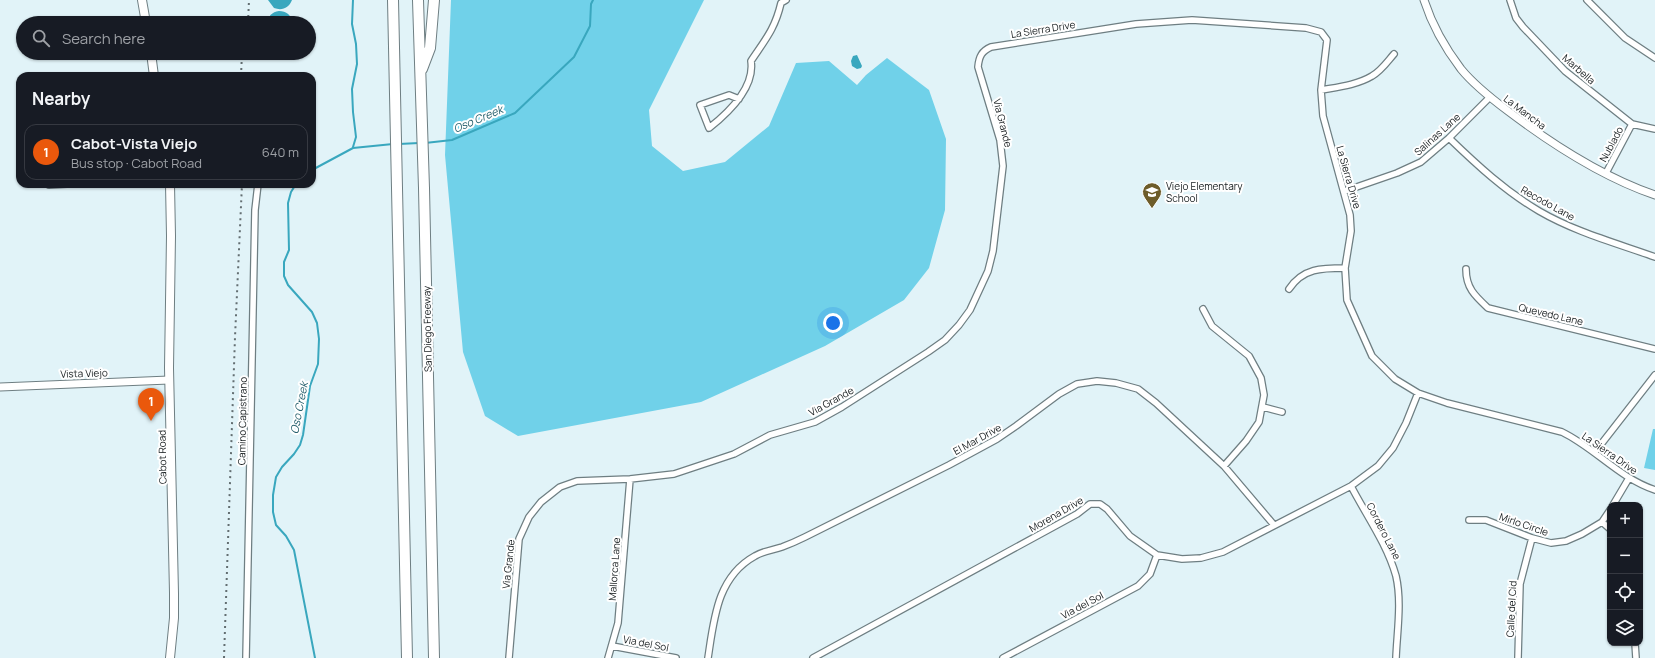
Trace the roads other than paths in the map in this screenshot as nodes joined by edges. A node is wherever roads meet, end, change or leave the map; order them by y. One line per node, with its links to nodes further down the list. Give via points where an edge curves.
1 (142, 0): 9 (main road)
2 (393, 0): 57 (highway)
3 (418, 0): 15 (highway, San Diego Freeway)
4 (434, 0): 15 (highway, via 430,48)
5 (786, 0): 18 (street, via 781,3 778,19 751,62 752,70 748,82)
6 (1424, 0): 17 (street, La Mancha, via 1444,44 1462,70)
7 (1510, 0): 19 (street, Marbella, via 1522,27 1565,71)
8 (1587, 0): 12 (street, via 1625,38)
9 (145, 16)
10 (1394, 54): 16 (street, via 1372,76 1350,85)
11 (979, 58): 16 (street, La Sierra Drive, via 984,50 992,46 1136,24 1208,20 1306,28 1321,32 1327,40); 42 (street, Via Grande, via 978,67 1000,140 1003,166 993,251 988,271 970,310 959,325 945,340 928,352 815,422 770,435 734,454 692,469 674,474)
12 (1655, 58)
13 (152, 60): 14 (main road)
14 (153, 72)
15 (420, 75): 58 (highway, San Diego Freeway)
16 (1321, 90): 25 (street, La Sierra Drive, via 1323,116)
17 (1490, 97): 21 (street, Salinas Lane); 22 (street, La Mancha, via 1546,140)
18 (738, 99): 18 (street, via 728,113 709,128 700,105 729,95)
19 (1632, 124): 20 (street, Marbella); 22 (street, Nublado)
20 (1655, 129)
21 (1449, 138): 25 (street, Salinas Lane, via 1421,162 1398,173); 27 (street, Recodo Lane, via 1482,170 1540,211 1575,229)
22 (1606, 173): 26 (street, La Mancha)
23 (170, 188): 34 (main road, Cabot Road)
24 (258, 188): 56 (street, Camino Capistrano)
25 (1345, 191): 28 (street, La Sierra Drive, via 1351,230)
26 (1655, 195)
27 (1655, 258)
28 (1345, 268): 30 (street, via 1311,271 1295,279); 36 (street, La Sierra Drive, via 1347,300 1372,356 1395,379)
29 (1466, 269): 32 (street, Quevedo Lane, via 1466,281 1476,298 1488,308)
30 (1289, 289)
31 (1203, 309): 37 (street, via 1212,326 1249,356 1261,378)
32 (1655, 348)
33 (1655, 375): 39 (street)
34 (169, 380): 35 (street, Vista Viejo); 55 (main road, Cabot Road, via 174,586)
35 (0, 387)
36 (1418, 393): 39 (street, La Sierra Drive, via 1447,403 1562,432); 43 (street, Morena Drive, via 1393,448 1378,466)
37 (1263, 407): 38 (street); 40 (street, via 1259,422)
38 (1282, 412)
39 (1595, 452): 41 (street, La Sierra Drive)
40 (1224, 466): 49 (street, El Mar Drive); 62 (street, El Mar Drive, via 1138,389 1116,383 1077,384 1016,426 949,465 805,537 756,555 738,568 719,600)
41 (1629, 478): 44 (street, La Sierra Drive); 45 (street)
42 (630, 479): 53 (street, Mallorca Lane, via 618,623); 59 (street, Via Grande, via 577,481 560,487 541,502 529,517 519,539)
43 (1351, 486): 49 (street, Morena Drive); 65 (street, Cordero Lane, via 1387,552 1396,576)
44 (1655, 490)
45 (1615, 502)
46 (1607, 514): 48 (street, Mirlo Circle)
47 (1469, 520): 51 (street, Mirlo Circle, via 1486,520)
48 (1602, 522): 50 (street); 51 (street, Mirlo Circle, via 1566,541 1551,543)
49 (1274, 525): 52 (street, Morena Drive, via 1223,552 1201,558 1182,559)
50 (1607, 526)
51 (1532, 538): 66 (street, Calle del Cid, via 1520,584)
52 (1157, 555): 63 (street, Morena Drive, via 1130,536 1107,509 1100,504 1090,504 1077,514); 64 (street, Via del Sol, via 1150,574 1138,586)
53 (612, 646): 60 (street, Mallorca Lane); 61 (street, Via del Sol)
54 (1635, 646): 67 (street)
55 (170, 658)
56 (246, 658)
57 (407, 658)
58 (434, 658)
59 (509, 658)
60 (608, 658)
61 (676, 658)
62 (708, 658)
63 (813, 658)
64 (1003, 658)
65 (1396, 658)
66 (1518, 658)
67 (1636, 658)

